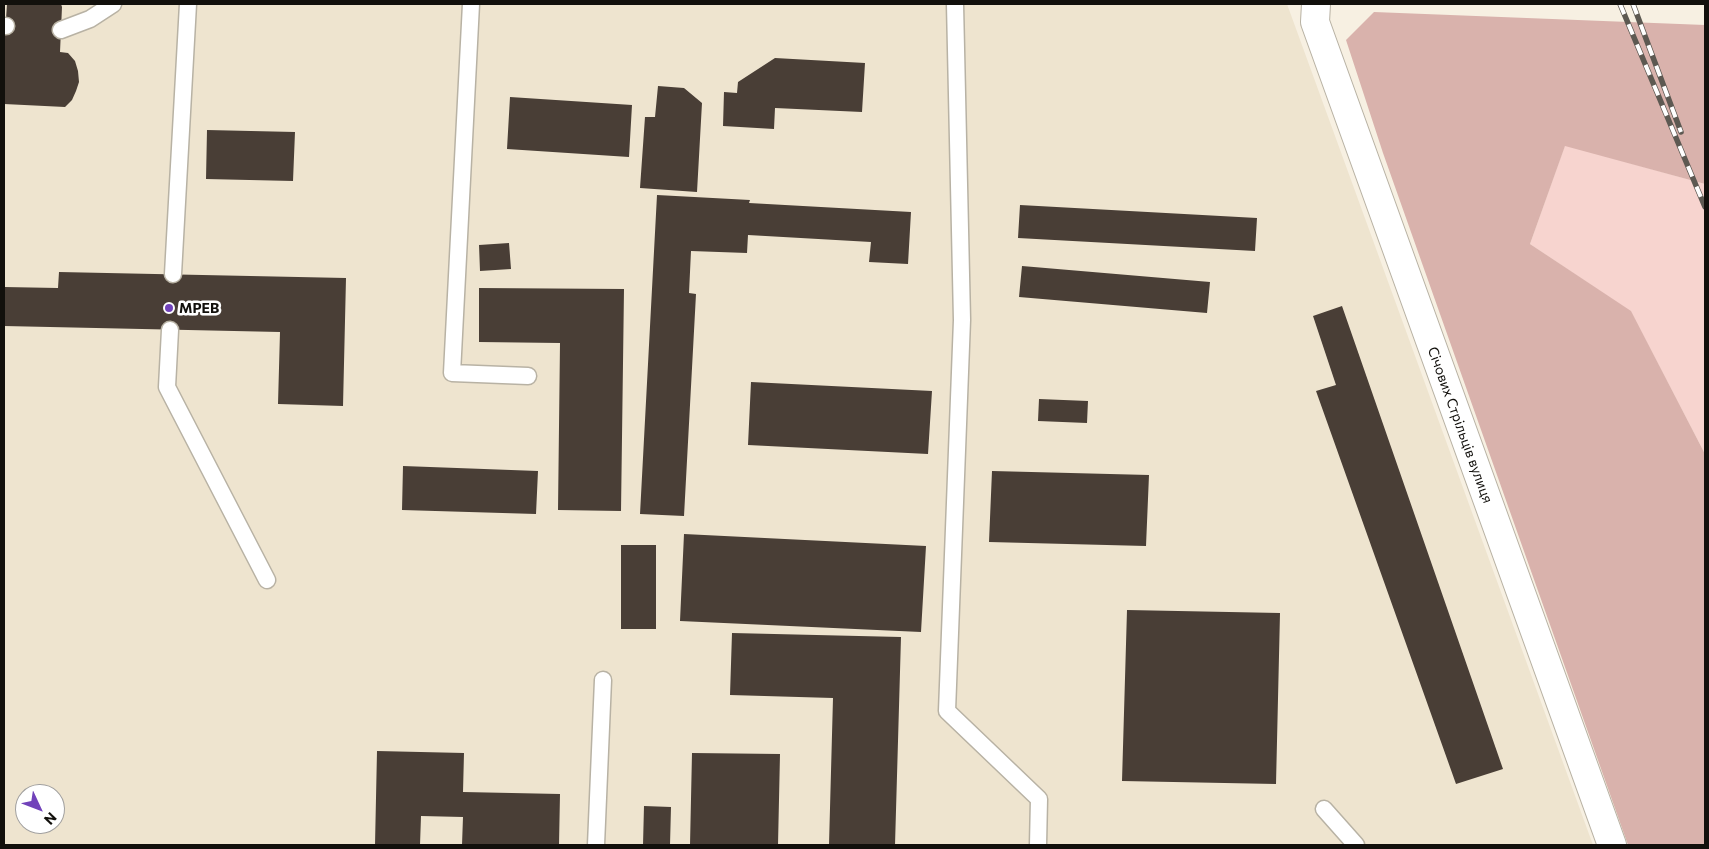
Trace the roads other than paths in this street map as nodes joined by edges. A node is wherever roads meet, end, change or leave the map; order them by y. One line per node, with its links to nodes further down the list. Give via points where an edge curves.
1 (113, 4): 6 (lane, via 90,19)
2 (188, 4): 7 (lane)
3 (471, 4): 9 (lane, via 452,373)
4 (955, 4): 14 (lane, via 962,320 947,711 1039,799)
5 (1316, 4): 16 (street, Січових Стрільців вулиця, via 1315,22)
6 (61, 30)
7 (173, 274)
8 (170, 330): 10 (lane, via 168,388)
9 (528, 376)
10 (267, 580)
11 (603, 680): 13 (lane)
12 (1324, 809): 15 (lane)
13 (596, 845)
14 (1038, 845)
15 (1356, 845)
16 (1612, 845)

